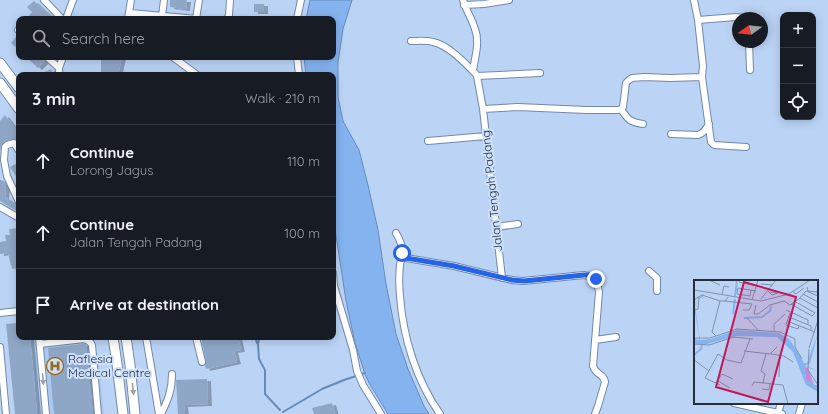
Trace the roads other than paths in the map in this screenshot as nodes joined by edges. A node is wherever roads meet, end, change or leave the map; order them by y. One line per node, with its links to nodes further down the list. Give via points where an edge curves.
1 (44, 0): 11 (street)
2 (73, 0): 12 (street)
3 (132, 0): 13 (street)
4 (164, 0): 14 (street)
5 (199, 0): 15 (street)
6 (230, 0): 16 (street)
7 (301, 0): 17 (street)
8 (509, 0): 10 (street, via 484,4)
9 (694, 0): 19 (street)
10 (463, 2): 27 (street, via 477,35)
11 (59, 16)
12 (67, 16)
13 (129, 16): 14 (street)
14 (162, 16)
15 (197, 16)
16 (228, 16)
17 (298, 16)
18 (732, 17): 19 (street)
19 (698, 20): 34 (street)
20 (411, 41): 27 (street, via 440,44)
21 (748, 48): 28 (street)
22 (49, 60): 29 (street)
23 (62, 60): 29 (street)
24 (177, 60): 30 (street)
25 (297, 60): 31 (street)
26 (0, 63): 36 (highway)
27 (473, 70): 33 (street)
28 (750, 70)
29 (59, 72)
30 (193, 72)
31 (299, 72)
32 (540, 73): 33 (street)
33 (477, 76): 38 (street, Jalan Tengah Padang)
34 (702, 77): 39 (street, via 632,78 626,83); 41 (street)
35 (0, 83): 37 (highway)
36 (16, 84)
37 (16, 105)
38 (483, 109): 39 (street); 43 (street, Jalan Tengah Padang)
39 (621, 109): 40 (street, via 626,118)
40 (643, 124)
41 (709, 124): 42 (street, via 702,134); 46 (street, via 713,144)
42 (671, 134)
43 (486, 136): 44 (street); 51 (street, Jalan Tengah Padang)
44 (428, 141)
45 (16, 142): 47 (street, via 5,147 4,160 7,176)
46 (746, 147)
47 (16, 195)
48 (0, 207): 49 (street)
49 (16, 215)
50 (518, 224): 51 (street)
51 (496, 227): 55 (street, Jalan Tengah Padang)
52 (396, 233): 53 (street, via 401,245)
53 (402, 258): 55 (street, via 454,266); 83 (street, via 400,295 407,341 420,381)
54 (649, 271): 56 (street, via 657,278)
55 (502, 278): 68 (street, via 524,281 584,275 593,277 596,279 599,292)
56 (657, 291)
57 (336, 293): 82 (street, via 358,375)
58 (16, 311): 59 (street)
59 (0, 313)
60 (616, 338): 68 (street)
61 (39, 340): 69 (street)
62 (75, 340): 69 (street)
63 (88, 340): 78 (street, via 92,345)
64 (113, 340): 79 (highway)
65 (126, 340): 80 (highway, one-way to 80)
66 (147, 340): 81 (street)
67 (197, 340): 71 (street)
68 (595, 340): 84 (street, via 593,366 605,379)
69 (40, 344): 77 (street, one-way to 77)
70 (0, 347): 76 (street)
71 (202, 362)
72 (172, 374): 81 (street, via 169,397)
73 (739, 404): 75 (street)
74 (802, 404): 85 (street)
75 (780, 413)
76 (6, 414)
77 (46, 414)
78 (98, 414)
79 (123, 414)
80 (135, 414)
81 (160, 414)
82 (381, 414)
83 (440, 414)
84 (595, 414)
85 (799, 414)

